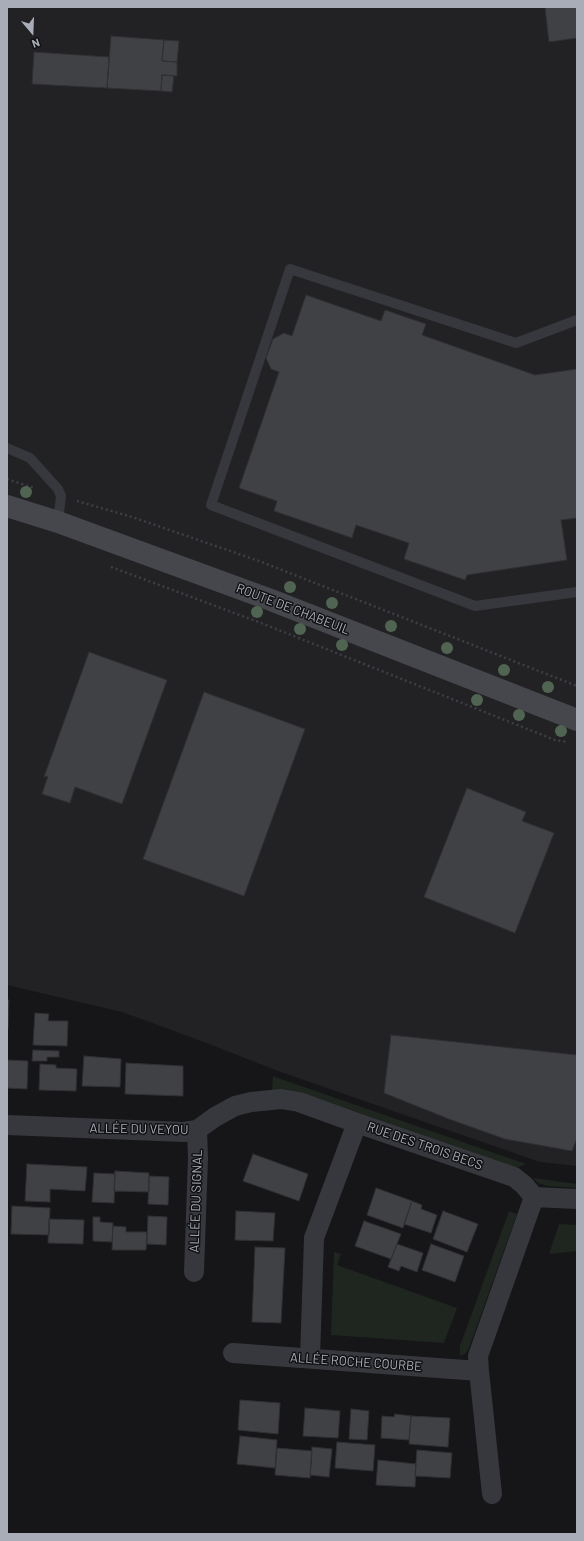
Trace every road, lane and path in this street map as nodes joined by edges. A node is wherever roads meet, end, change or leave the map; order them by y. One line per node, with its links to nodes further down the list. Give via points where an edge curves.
1 (577, 320): 8 (lane, via 516,343 290,270 211,505 475,606)
2 (7, 448): 4 (lane, via 30,458 58,489)
3 (7, 479): 4 (path)
4 (61, 496): 6 (lane); 9 (path, via 132,517 259,561)
5 (7, 506): 6 (main road, ROUTE DE CHABEUIL)
6 (58, 522): 10 (main road, ROUTE DE CHABEUIL, via 271,600)
7 (104, 565): 11 (path, via 261,623 555,740)
8 (577, 592)
9 (577, 686)
10 (577, 720)
11 (570, 743)
12 (357, 1123): 14 (street, ALLÉE DU VEYOU, via 299,1102 281,1099 235,1106); 15 (street, RUE DES TROIS BECS, via 514,1177); 19 (street, RUE DES TROIS BECS, via 314,1238)
13 (7, 1125): 14 (street, ALLÉE DU VEYOU, via 184,1132)
14 (197, 1130): 17 (street, ALLÉE DU SIGNAL)
15 (534, 1197): 16 (street); 20 (street, via 478,1356)
16 (577, 1199)
17 (194, 1272)
18 (233, 1353): 19 (street, ALLÉE ROCHE COURBE)
19 (310, 1358): 20 (street, ALLÉE ROCHE COURBE)
20 (479, 1371): 21 (street)
21 (492, 1494)

